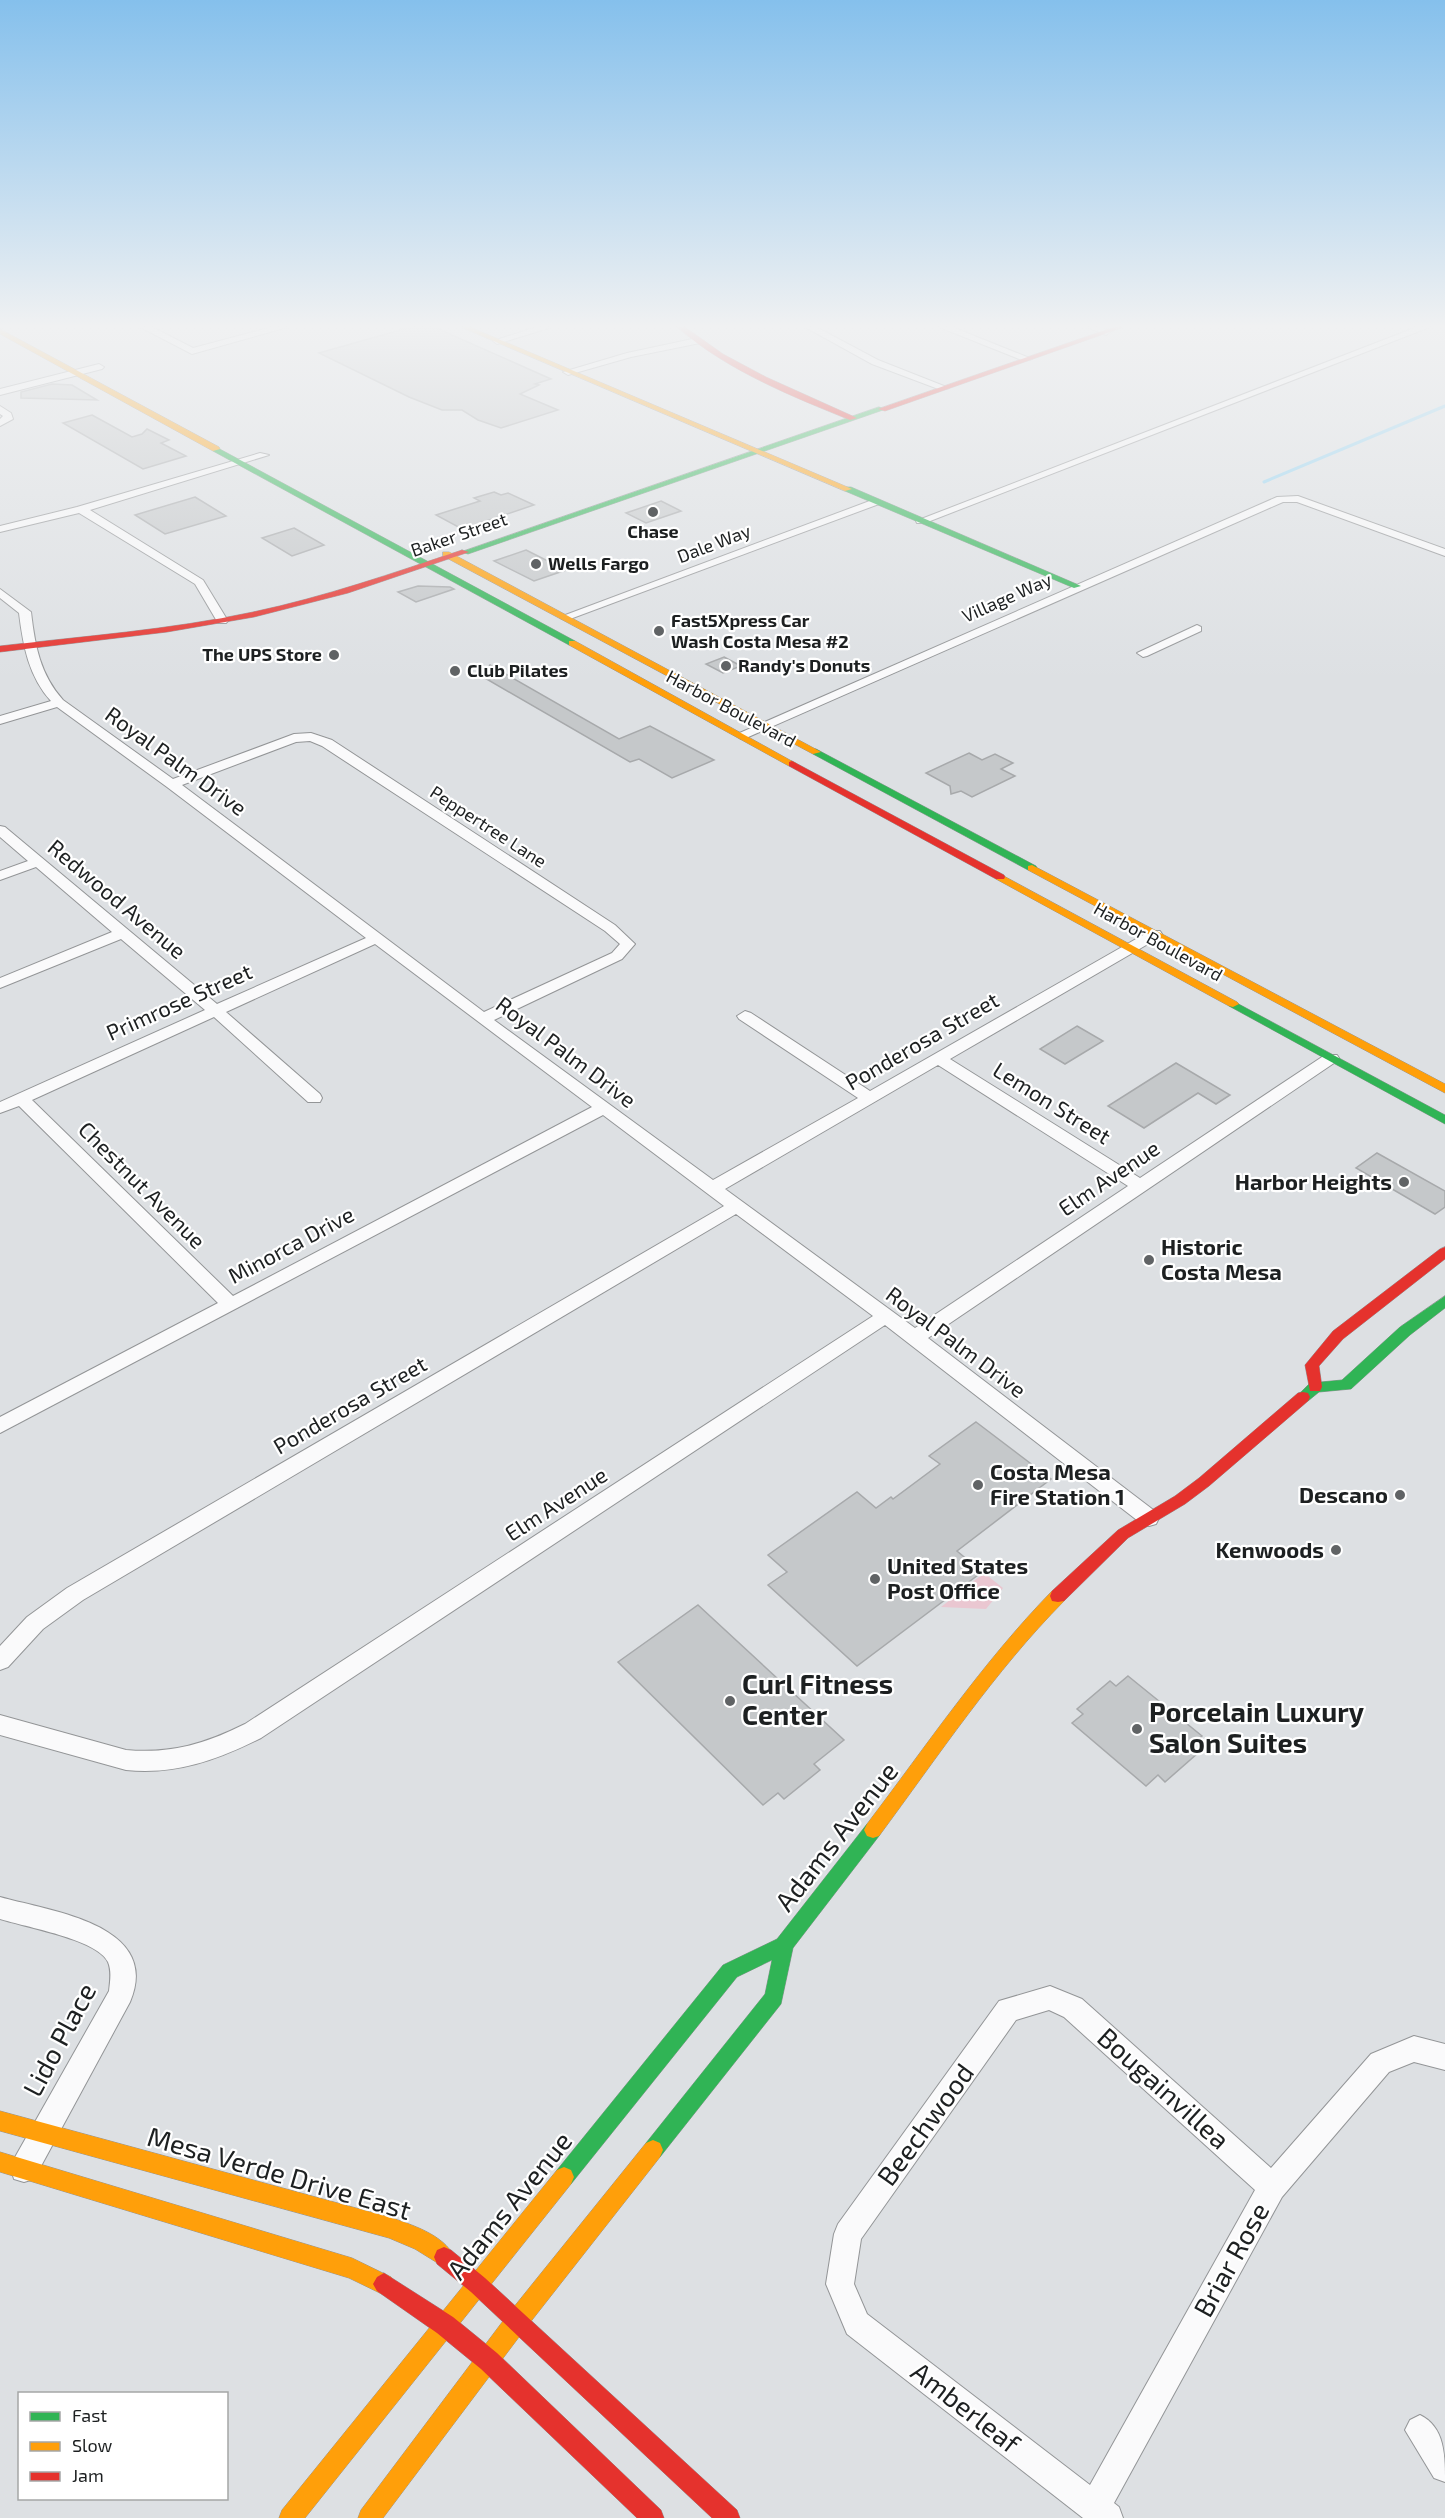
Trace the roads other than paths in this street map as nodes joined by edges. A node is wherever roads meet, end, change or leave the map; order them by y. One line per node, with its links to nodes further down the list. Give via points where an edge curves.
1 (206, 445): 8 (main road, Harbor Boulevard)
2 (245, 445): 7 (main road)
3 (743, 445): 6 (main road)
4 (777, 445): 6 (main road, Baker Street)
5 (1120, 445): 11 (street)
6 (759, 451): 9 (main road); 15 (main road, Baker Street)
7 (269, 458): 8 (street)
8 (239, 463): 10 (street); 16 (main road, Harbor Boulevard)
9 (875, 502): 11 (main road); 19 (street, Dale Way)
10 (81, 509): 12 (street); 20 (street, via 199,582)
11 (921, 521): 17 (main road)
12 (0, 529)
13 (434, 547): 15 (main road, Harbor Boulevard)
14 (1445, 553): 17 (street, Village Way, via 1289,498)
15 (452, 557): 16 (main road, Baker Street); 19 (main road, Harbor Boulevard)
16 (427, 565): 20 (main road, Baker Street, via 362,587); 28 (main road, Harbor Boulevard)
17 (1077, 586): 27 (street, Village Way)
18 (0, 592): 22 (street, Royal Palm Drive, via 25,612)
19 (566, 617): 27 (main road, Harbor Boulevard)
20 (222, 621): 22 (main road, Baker Street)
21 (1197, 629): 24 (street)
22 (29, 644): 23 (main road, Baker Street); 25 (street, Royal Palm Drive, via 44,685)
23 (0, 649)
24 (1143, 653)
25 (59, 703): 26 (street); 29 (street, Royal Palm Drive)
26 (0, 720)
27 (766, 724): 28 (street, Village Way); 34 (main road, Harbor Boulevard)
28 (741, 735): 36 (main road, Harbor Boulevard)
29 (172, 784): 35 (street, Royal Palm Drive); 40 (street, Peppertree Lane, via 294,738 311,737 327,743 628,944 617,956)
30 (0, 830): 31 (street, Redwood Avenue)
31 (37, 862): 32 (street); 33 (street, Redwood Avenue)
32 (0, 876)
33 (122, 933): 37 (street); 38 (street, Redwood Avenue)
34 (1155, 934): 36 (street, Ponderosa Street); 43 (main road, Harbor Boulevard)
35 (377, 938): 38 (street, Primrose Street); 40 (street, Royal Palm Drive)
36 (1130, 947): 41 (main road, Harbor Boulevard); 42 (street, Ponderosa Street)
37 (0, 983)
38 (215, 1010): 44 (street, Redwood Avenue); 46 (street, Primrose Street)
39 (745, 1016): 45 (street)
40 (483, 1019): 48 (street, Royal Palm Drive)
41 (1331, 1058): 49 (main road, Harbor Boulevard); 50 (street, Elm Avenue)
42 (939, 1059): 45 (street, Ponderosa Street); 50 (street, Lemon Street)
43 (1445, 1089)
44 (314, 1098)
45 (869, 1098): 51 (street, Ponderosa Street)
46 (22, 1099): 47 (street, Primrose Street); 55 (street, Chestnut Avenue)
47 (0, 1108)
48 (604, 1108): 51 (street, Royal Palm Drive); 55 (street, Minorca Drive)
49 (1445, 1120)
50 (1141, 1186): 57 (street, Elm Avenue)
51 (713, 1188): 52 (street, Royal Palm Drive)
52 (736, 1206): 56 (street, Royal Palm Drive); 61 (street, Ponderosa Street, via 75,1594 36,1623)
53 (1445, 1252): 58 (main road, via 1338,1335 1312,1365)
54 (1445, 1301): 58 (main road, via 1405,1331 1346,1385)
55 (230, 1304): 59 (street, Minorca Drive)
56 (886, 1316): 57 (street, Royal Palm Drive); 62 (street, Elm Avenue, via 253,1731 201,1755 146,1762)
57 (914, 1338): 60 (street, Royal Palm Drive)
58 (1315, 1387): 60 (main road, Adams Avenue, via 1234,1458 1180,1500)
59 (0, 1426)
60 (1149, 1518): 64 (main road, Adams Avenue, via 1123,1534 1017,1637)
61 (0, 1661)
62 (0, 1725)
63 (0, 1908): 68 (street, Lido Place, via 98,1936 115,1950 125,1977 121,1993)
64 (784, 1945): 72 (main road, Adams Avenue, via 730,1971); 73 (main road, Adams Avenue, via 774,1998)
65 (1050, 1998): 70 (street, Bougainvillea, via 1073,2008); 71 (street, Beechwood, via 1008,2010 848,2234)
66 (1445, 2057): 70 (street, Briar Rose, via 1414,2049 1380,2063)
67 (0, 2121): 68 (main road, Mesa Verde Drive East)
68 (44, 2132): 69 (street, Lido Place); 72 (main road, Mesa Verde Drive East, via 397,2228 432,2247)
69 (12, 2166): 74 (main road, via 352,2268 393,2288)
70 (1272, 2187): 78 (street, Briar Rose)
71 (840, 2284): 78 (street, Amberleaf, via 857,2324)
72 (478, 2285): 73 (main road, Mesa Verde Drive East); 74 (main road, Adams Avenue)
73 (517, 2321): 75 (main road, Adams Avenue); 82 (main road, Mesa Verde Drive East)
74 (445, 2325): 75 (main road); 79 (main road, Adams Avenue)
75 (489, 2361): 80 (main road, Adams Avenue); 81 (main road)
76 (1420, 2430): 77 (street)
77 (1445, 2467)
78 (1101, 2513)
79 (290, 2518)
80 (369, 2518)
81 (653, 2518)
82 (729, 2518)

